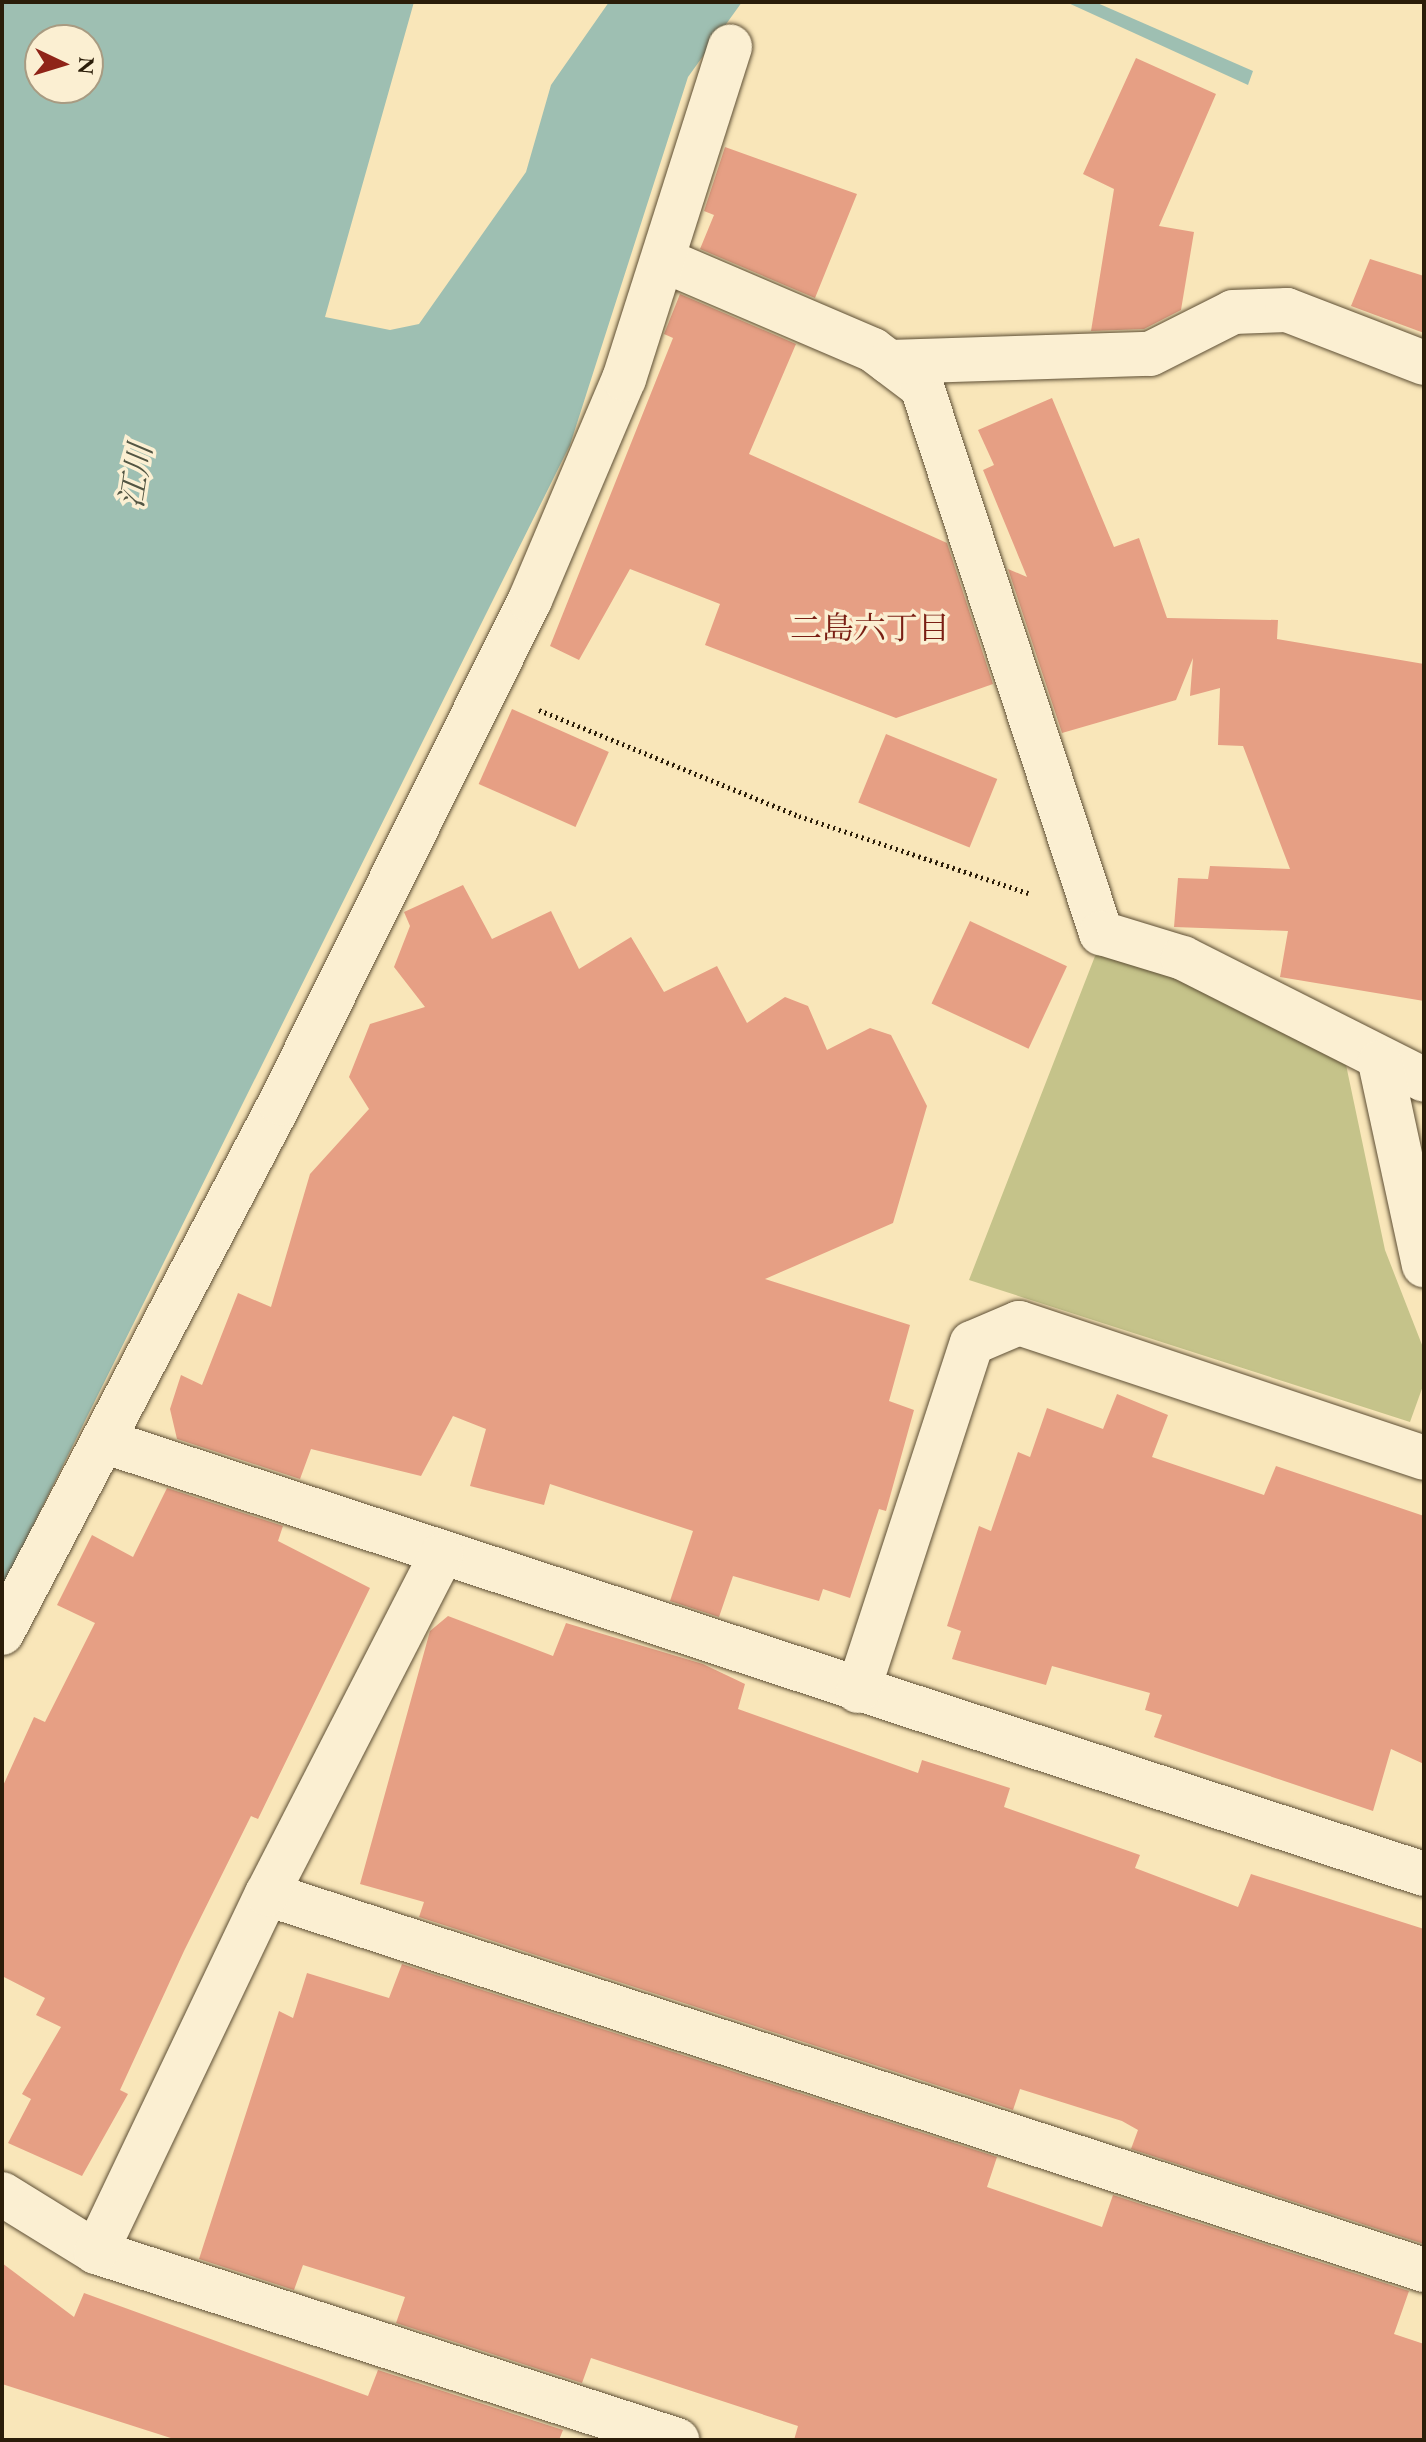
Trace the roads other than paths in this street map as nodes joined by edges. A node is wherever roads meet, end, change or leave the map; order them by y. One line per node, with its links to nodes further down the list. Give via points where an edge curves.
1 (730, 47): 2 (street)
2 (663, 260): 3 (street); 8 (street, via 624,379 486,689)
3 (889, 362): 4 (street, via 1150,354 1233,312 1287,310); 5 (street, via 922,387 958,483 1101,933 1183,958 1350,1038)
4 (1424, 363)
5 (1380, 1062): 6 (street); 7 (street)
6 (1424, 1080)
7 (1424, 1265)
8 (103, 1441): 10 (street); 11 (street)
9 (1424, 1458): 12 (street, via 1019,1323 972,1343)
10 (441, 1555): 12 (street); 14 (street)
11 (2, 1633)
12 (858, 1691): 13 (street)
13 (1424, 1874)
14 (267, 1894): 16 (street); 17 (street)
15 (2, 2194): 16 (street)
16 (96, 2252): 18 (street)
17 (1424, 2270)
18 (677, 2440)

